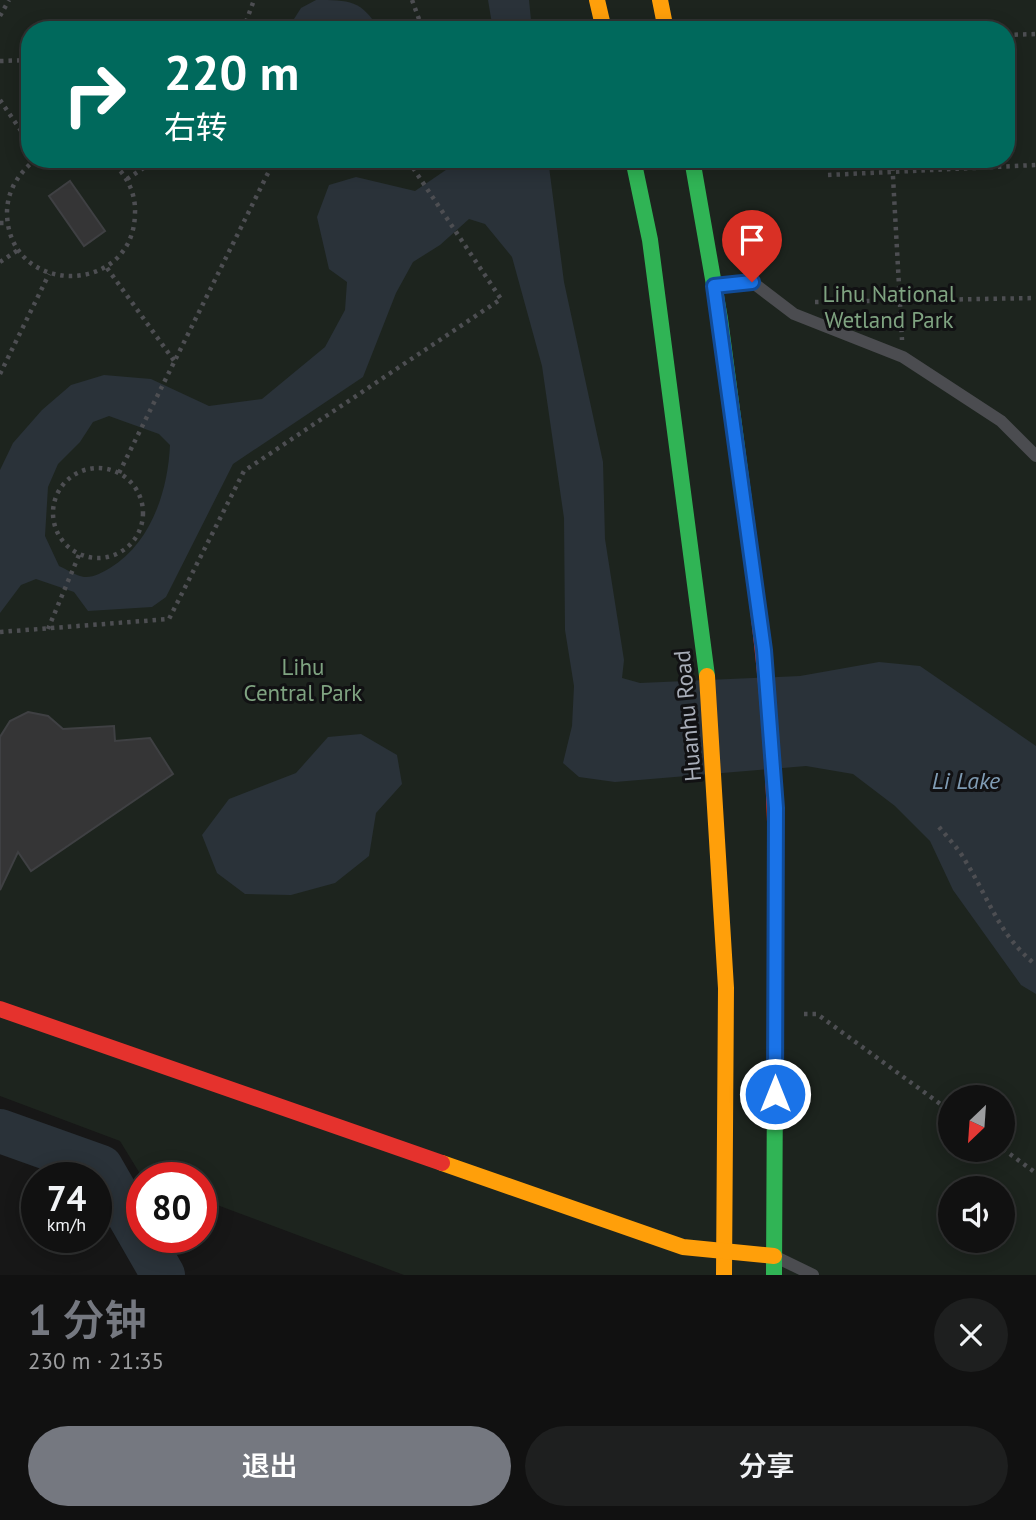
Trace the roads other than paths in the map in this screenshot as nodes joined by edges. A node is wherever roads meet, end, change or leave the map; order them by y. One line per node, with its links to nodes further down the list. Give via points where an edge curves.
1 (597, 0): 3 (main road)
2 (660, 0): 4 (main road)
3 (602, 21)
4 (664, 21)
5 (634, 168): 10 (main road, Huanhu Road, via 650,240 705,648 726,988)
6 (694, 168): 7 (main road)
7 (714, 286): 8 (lane, via 752,282 794,314 903,357 1001,421); 11 (main road, via 764,650 776,808)
8 (1036, 456)
9 (0, 1009): 10 (main road, via 683,1247)
10 (725, 1251): 11 (main road); 12 (main road, Huanhu Road)
11 (774, 1256): 13 (main road); 14 (lane)
12 (724, 1275)
13 (774, 1275)
14 (813, 1275)

